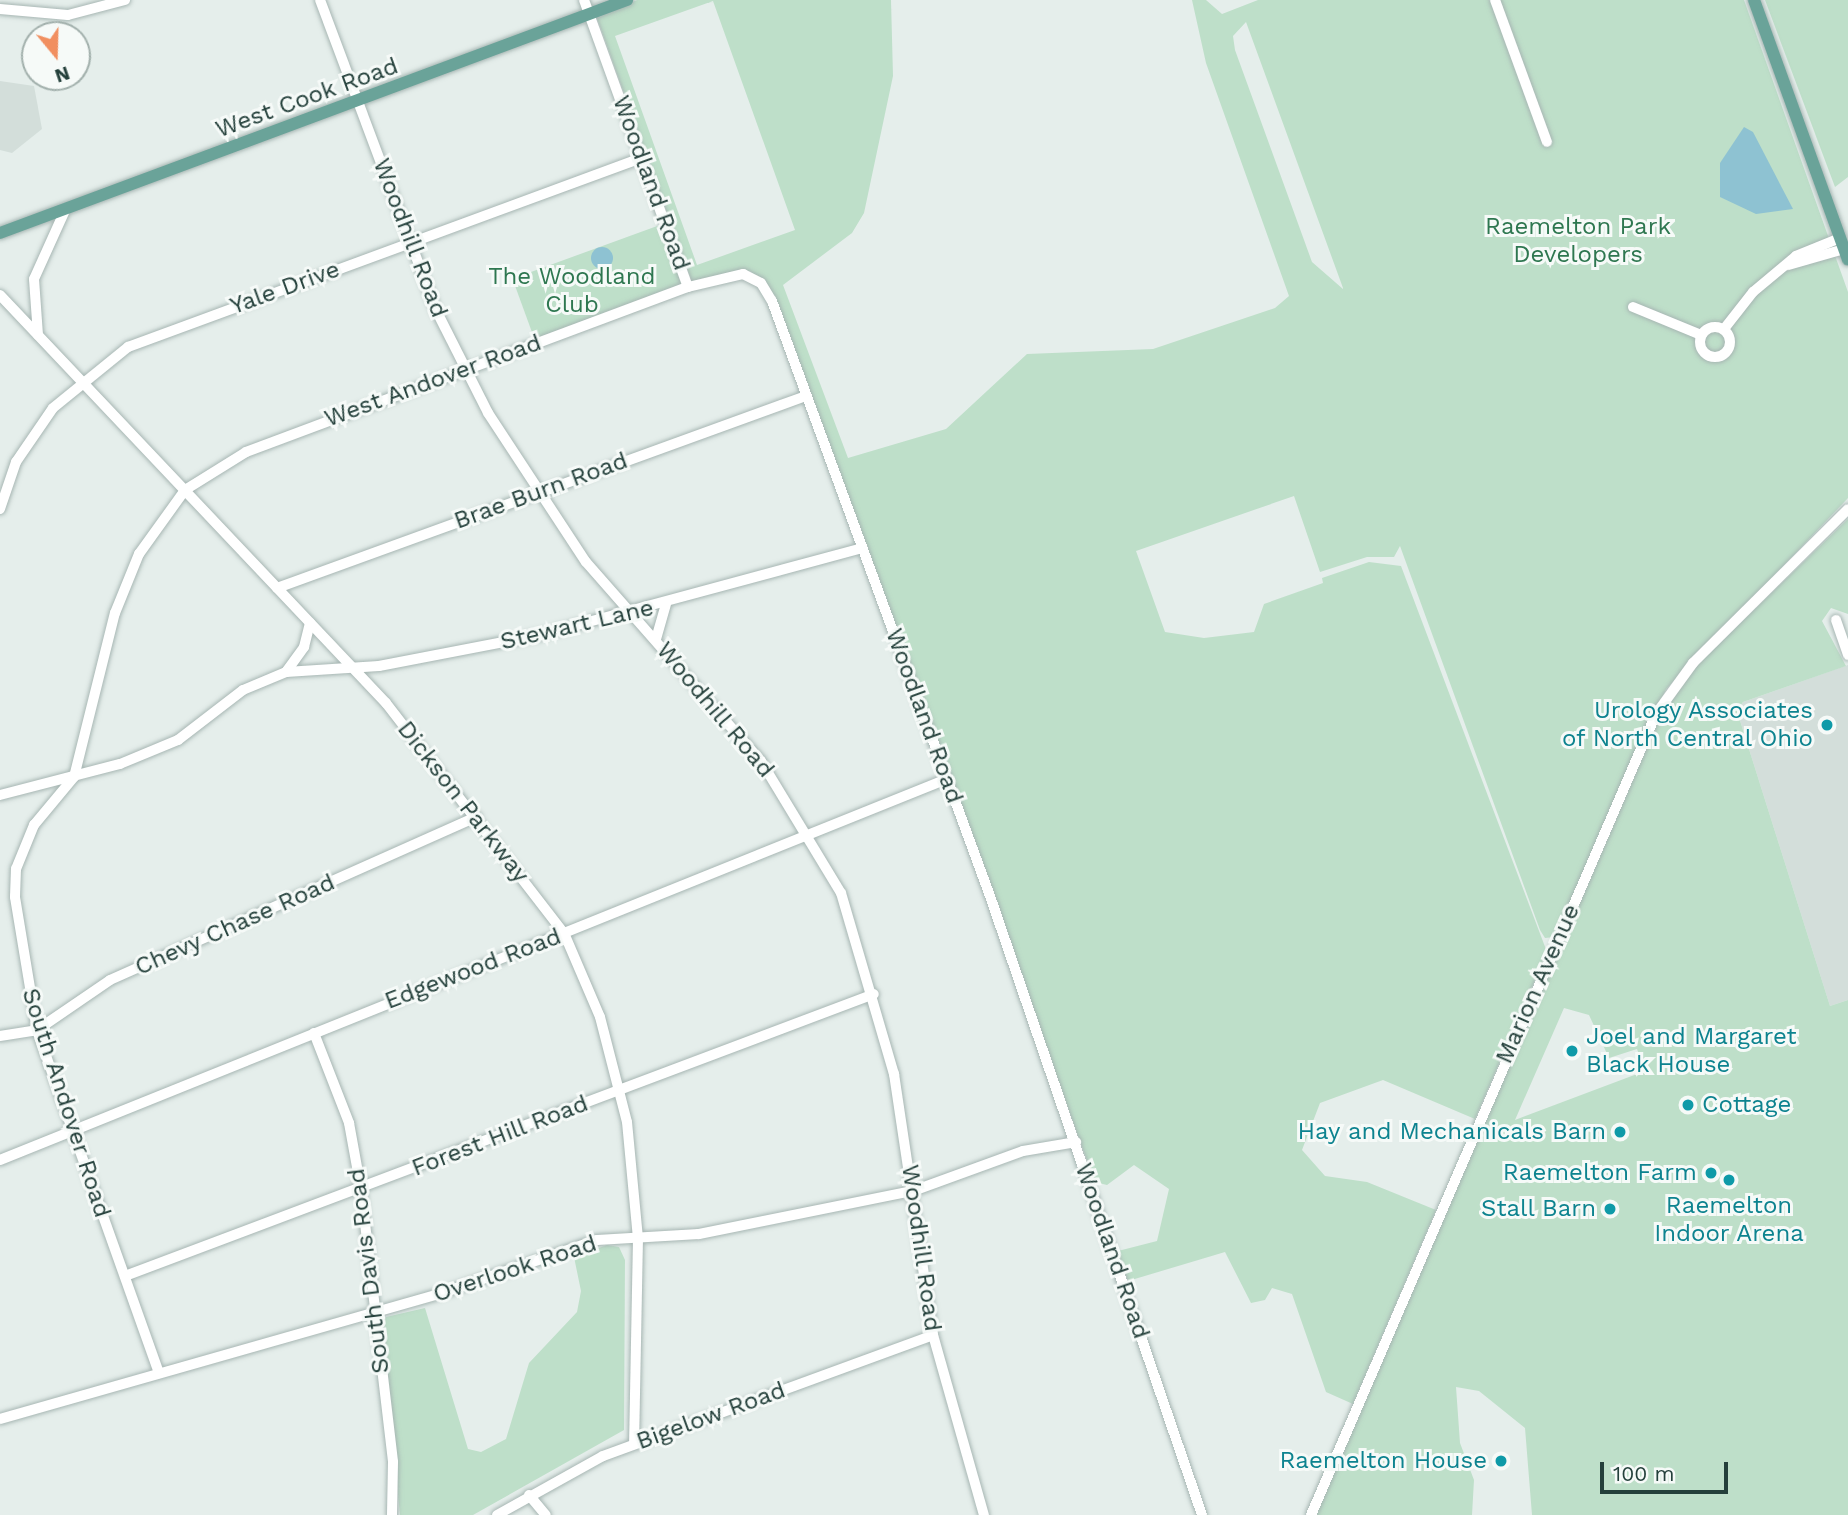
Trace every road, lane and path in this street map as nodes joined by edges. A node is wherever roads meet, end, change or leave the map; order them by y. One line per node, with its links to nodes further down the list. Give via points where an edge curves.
1 (125, 0): 7 (street, via 68,15)
2 (320, 0): 9 (street, Woodhill Road)
3 (584, 0): 8 (street, Woodland Road)
4 (627, 0): 8 (main road, West Cook Road)
5 (1495, 0): 10 (street)
6 (1754, 0): 15 (main road)
7 (0, 9)
8 (590, 15): 9 (main road, West Cook Road); 11 (street, Woodland Road)
9 (358, 101): 12 (main road, West Cook Road); 14 (street, Woodhill Road)
10 (1547, 142)
11 (641, 158): 14 (street, Yale Drive); 16 (street, Woodland Road)
12 (66, 208): 13 (main road, West Cook Road); 20 (street, via 34,279)
13 (0, 233)
14 (409, 242): 22 (street, Woodhill Road); 23 (street, Yale Drive, via 143,340)
15 (1844, 248): 19 (street, via 1788,265 1753,292)
16 (688, 287): 22 (street, West Andover Road); 24 (street, Woodland Road, via 735,274 761,283)
17 (0, 295): 20 (street, Dickson Parkway)
18 (1633, 307): 21 (street)
19 (1724, 329): 21 (street, via 1711,327); 21 (street, via 1729,347 1718,356 1701,349)
20 (38, 335): 23 (street, Dickson Parkway)
21 (1701, 335)
22 (464, 370): 25 (street, West Andover Road, via 271,441); 26 (street, Woodhill Road)
23 (82, 382): 25 (street, Dickson Parkway); 27 (street, Yale Drive, via 32,435)
24 (806, 396): 26 (street, Brae Burn Road); 29 (street, Woodland Road)
25 (185, 490): 30 (street, Dickson Parkway); 39 (street, South Andover Road, via 155,526 121,593)
26 (536, 492): 30 (street, Brae Burn Road); 32 (street, Woodhill Road)
27 (0, 509)
28 (1848, 509): 68 (street, Marion Avenue, via 1693,663 1656,714)
29 (862, 548): 31 (street, Stewart Lane); 40 (street, Woodland Road)
30 (277, 588): 34 (street, Dickson Parkway)
31 (666, 603): 32 (street, Stewart Lane); 35 (street)
32 (632, 613): 35 (street, Woodhill Road); 37 (street, Stewart Lane)
33 (1836, 620): 36 (street)
34 (310, 623): 37 (street, Dickson Parkway); 38 (street, via 304,646)
35 (656, 639): 43 (street, Woodhill Road, via 732,724)
36 (1848, 654)
37 (354, 667): 38 (street, Stewart Lane); 42 (street, Dickson Parkway)
38 (286, 672): 39 (street, Stewart Lane, via 243,690 162,748)
39 (74, 777): 41 (street, Stewart Lane); 46 (street, South Andover Road, via 34,825 16,869 17,934)
40 (947, 779): 43 (street, Edgewood Road); 51 (street, Woodland Road)
41 (0, 795)
42 (476, 817): 44 (street, Dickson Parkway); 46 (street, Chevy Chase Road, via 110,980)
43 (810, 837): 44 (street, Edgewood Road); 45 (street, Woodhill Road, via 846,905)
44 (564, 933): 47 (street, Edgewood Road); 49 (street, Dickson Parkway)
45 (874, 994): 49 (street, Forest Hill Road); 54 (street, Woodhill Road)
46 (37, 1030): 48 (street, Chevy Chase Road); 50 (street, South Andover Road)
47 (314, 1033): 50 (street, Edgewood Road); 53 (street, South Davis Road, via 349,1123)
48 (0, 1036)
49 (621, 1089): 53 (street, Forest Hill Road); 55 (street, Dickson Parkway)
50 (72, 1131): 52 (street, Edgewood Road); 56 (street, South Andover Road)
51 (1076, 1142): 54 (street, Overlook Road, via 1045,1145); 67 (street, Woodland Road)
52 (0, 1160)
53 (361, 1189): 56 (street, Forest Hill Road); 57 (street, South Davis Road)
54 (913, 1191): 55 (street, Overlook Road, via 699,1234); 58 (street, Woodhill Road)
55 (638, 1238): 57 (street, Overlook Road, via 597,1240); 61 (street, Dickson Parkway)
56 (125, 1276): 59 (street, South Andover Road)
57 (373, 1311): 59 (street, Overlook Road); 64 (street, South Davis Road, via 393,1462)
58 (933, 1335): 61 (street, Bigelow Road); 63 (street, Woodhill Road)
59 (159, 1373): 60 (street, Overlook Road)
60 (0, 1419)
61 (634, 1443): 62 (street, Bigelow Road)
62 (528, 1495): 65 (street, Bigelow Road); 66 (street)
63 (981, 1514)
64 (392, 1515)
65 (497, 1515)
66 (546, 1515)
67 (1202, 1515)
68 (1311, 1515)

